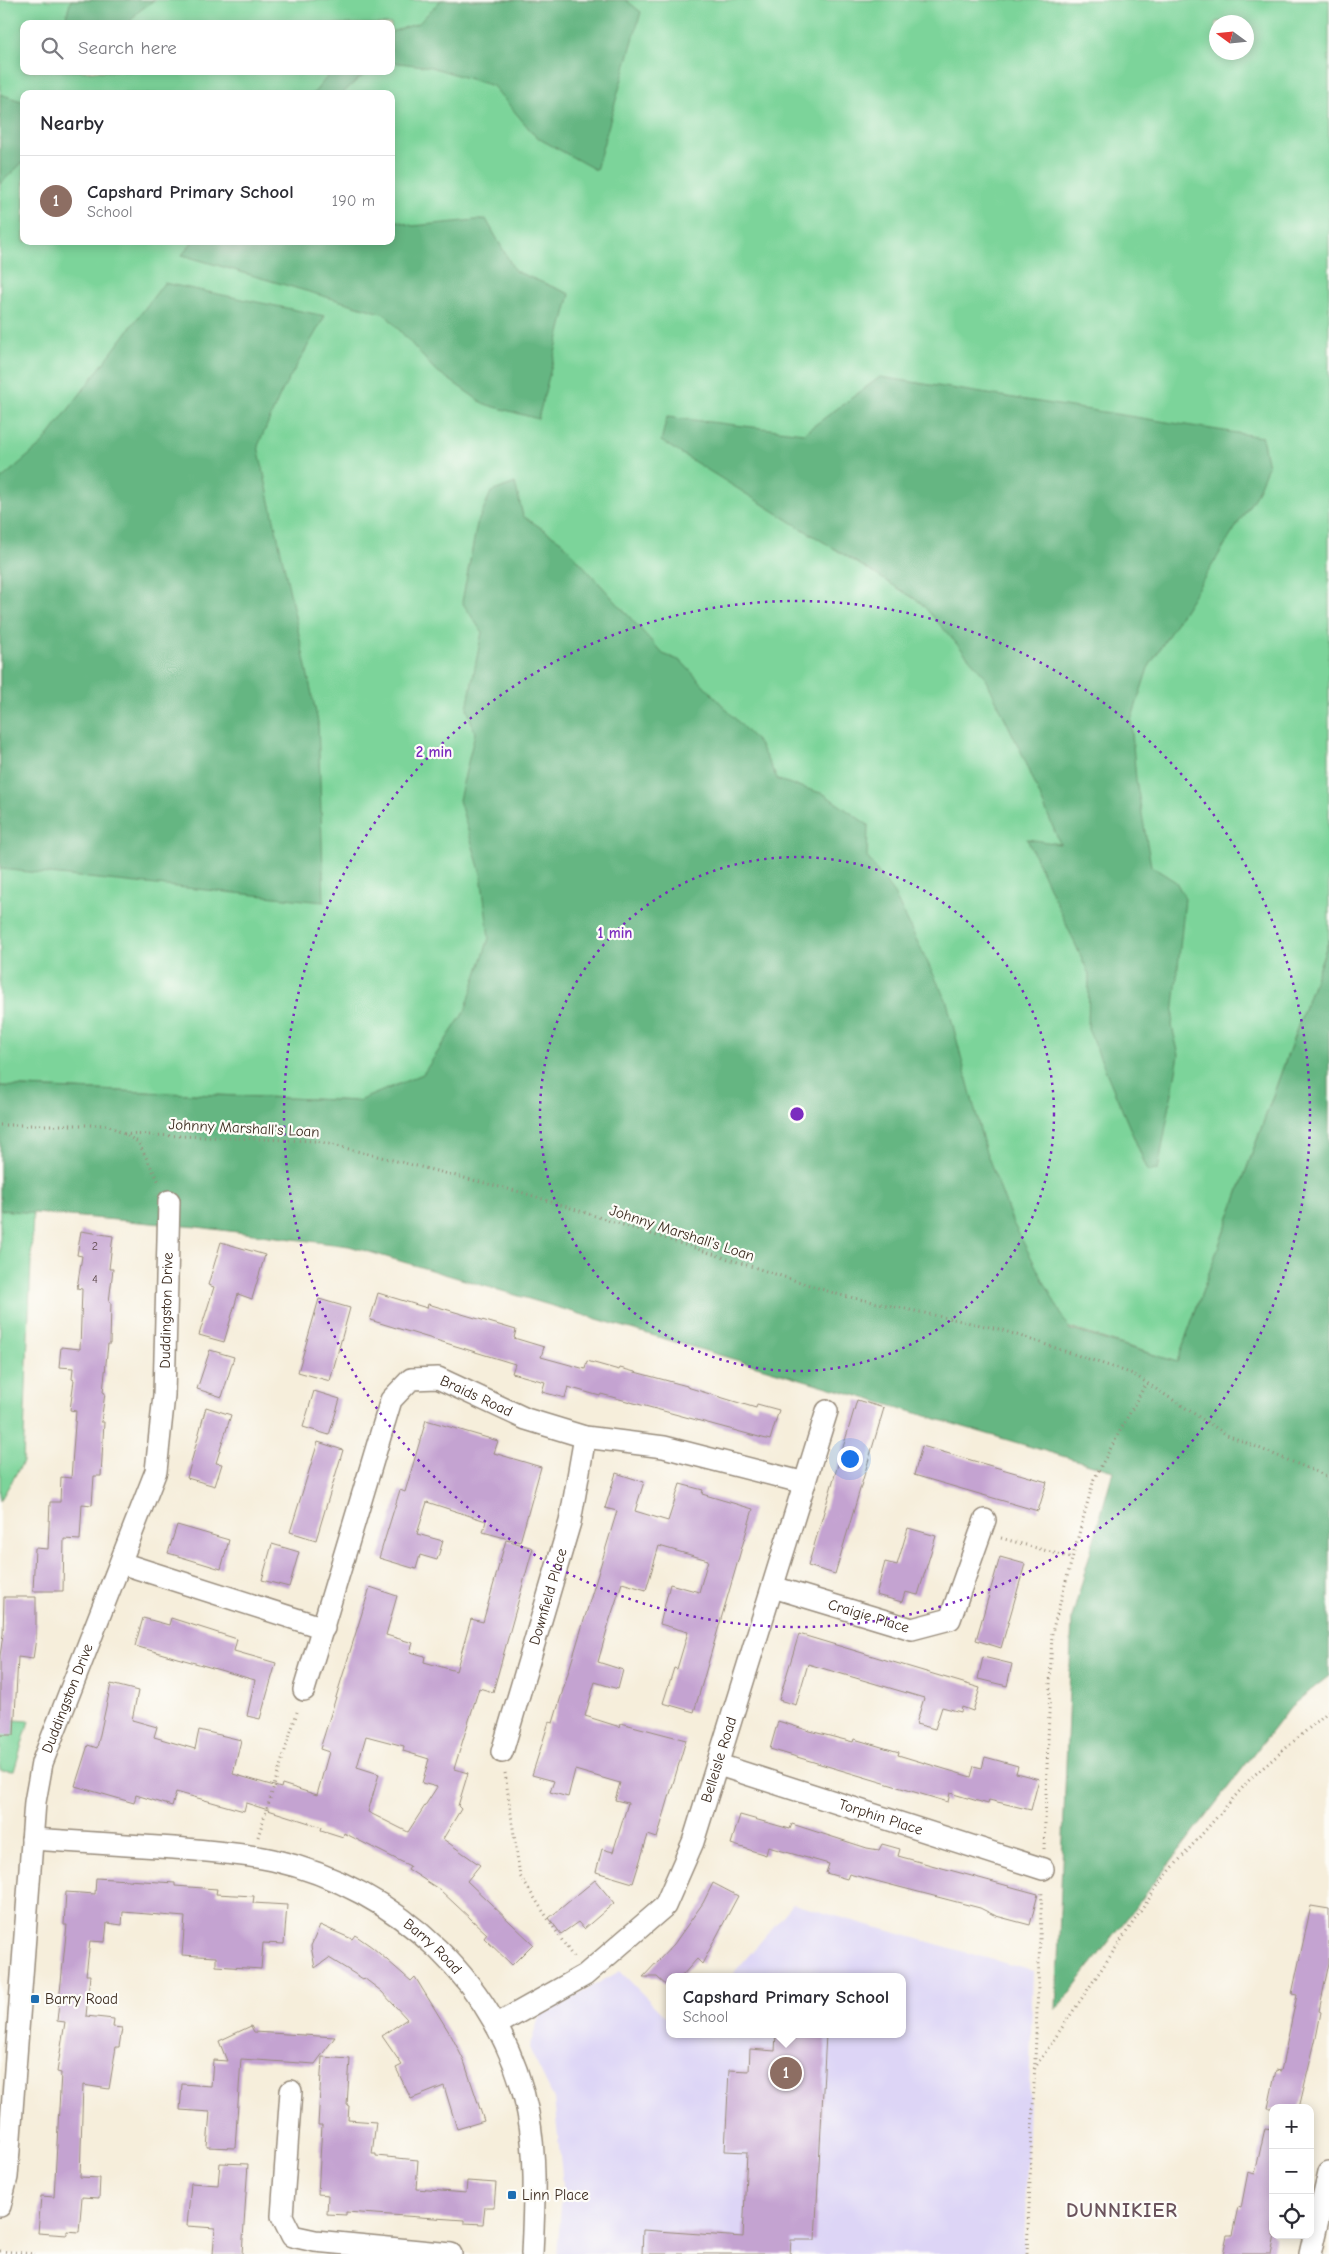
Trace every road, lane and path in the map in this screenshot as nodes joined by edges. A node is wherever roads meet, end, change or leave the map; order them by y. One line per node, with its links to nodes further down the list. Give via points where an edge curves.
1 (0, 1125): 2 (path, Johnny Marshall's Loan, via 108,1125)
2 (124, 1134): 3 (path, via 138,1142); 4 (path, Johnny Marshall's Loan, via 317,1141 524,1193 840,1295 998,1329 1133,1374)
3 (169, 1202): 11 (street, Duddingston Drive, via 164,1395 156,1470)
4 (1146, 1383): 7 (path, Johnny Marshall's Loan, via 1226,1435); 10 (path, via 1094,1478)
5 (827, 1411): 8 (street, Belleisle Road)
6 (585, 1437): 8 (street, Braids Road, via 664,1447); 13 (street, Braids Road, via 526,1419 438,1378 411,1379 391,1400); 16 (street, Downfield Place, via 570,1522)
7 (1329, 1477)
8 (805, 1483): 12 (street, Belleisle Road)
9 (983, 1526): 10 (path); 12 (street, Craigie Place, via 950,1619 912,1629)
10 (1072, 1558): 20 (path, via 1052,1632)
11 (121, 1563): 13 (street); 18 (street, Duddingston Drive, via 42,1764)
12 (773, 1587): 17 (street, Belleisle Road)
13 (324, 1628): 14 (street, Braids Road)
14 (304, 1690): 19 (path)
15 (1329, 1711): 23 (path, via 1251,1778 1161,1881)
16 (502, 1752): 21 (path, via 520,1876)
17 (719, 1765): 20 (street, Torphin Place); 21 (street, Belleisle Road, via 693,1842 665,1906)
18 (32, 1840): 19 (street, Barry Road); 26 (street, Duddingston Drive, via 7,2177)
19 (252, 1856): 22 (street, Barry Road, via 317,1874 358,1890 410,1923 443,1954 470,1986)
20 (1043, 1869): 23 (path)
21 (585, 1975): 22 (street, Belleisle Road)
22 (496, 2025): 30 (street, Barry Road, via 515,2064 528,2112 534,2165)
23 (1034, 2069): 31 (path)
24 (291, 2091): 29 (street, via 282,2216 292,2236)
25 (1329, 2172): 32 (street)
26 (0, 2206)
27 (0, 2252): 28 (path)
28 (35, 2254)
29 (451, 2254)
30 (532, 2254)
31 (1027, 2254)
32 (1310, 2254)

